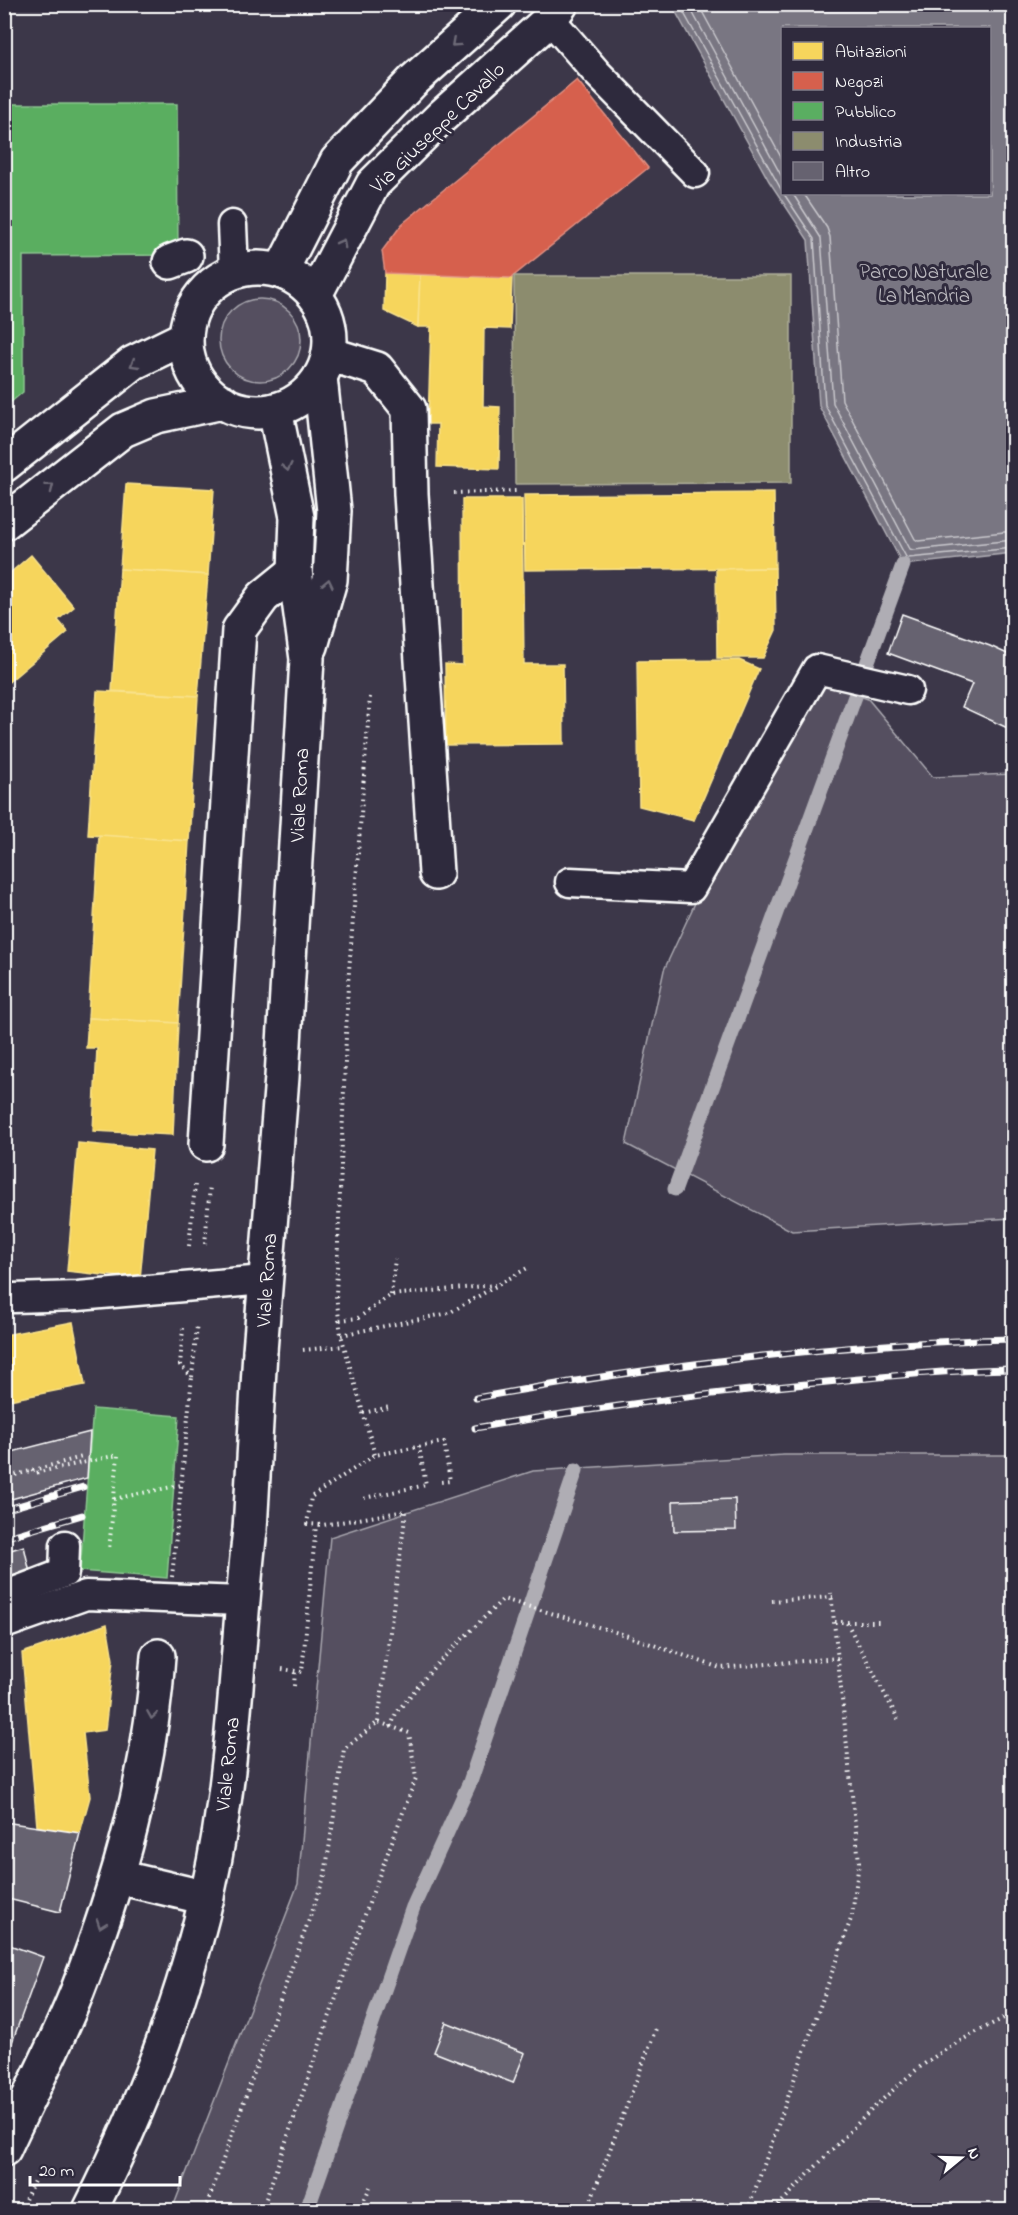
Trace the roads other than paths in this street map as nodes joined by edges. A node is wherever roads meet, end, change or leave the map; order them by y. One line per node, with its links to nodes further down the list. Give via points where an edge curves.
1 (499, 4): 5 (street, one-way to 5, via 413,81 337,161)
2 (556, 12): 3 (lane, via 597,73); 7 (street, Via Giuseppe Cavallo, one-way to 2, via 372,184)
3 (695, 173)
4 (231, 225): 6 (lane)
5 (281, 271): 6 (street, via 257,268); 7 (street)
6 (234, 272): 8 (street, via 215,282 200,297 190,316)
7 (315, 295): 9 (street, via 330,333)
8 (186, 337): 10 (street, via 195,375); 12 (street, one-way to 12, via 133,363)
9 (324, 366): 11 (street, via 308,392); 15 (street, Viale Roma, one-way to 9, via 330,580 334,511); 17 (street, via 377,369 410,409 411,494)
10 (223, 402): 11 (street, via 257,412); 13 (street, one-way to 10, via 123,430 156,416)
11 (275, 410): 14 (street, Viale Roma, one-way to 14, via 297,517)
12 (4, 465)
13 (4, 523)
14 (295, 571): 15 (street, Viale Roma); 19 (street, via 263,597 239,630)
15 (307, 659): 20 (street, Viale Roma, via 282,1077)
16 (895, 687): 18 (lane, via 817,669 691,888)
17 (436, 873)
18 (570, 882)
19 (206, 1144)
20 (265, 1281): 21 (lane); 24 (street, Viale Roma, bridge)
21 (13, 1298)
22 (65, 1545): 23 (lane, via 64,1573)
23 (4, 1596)
24 (242, 1601): 25 (lane, via 86,1595); 28 (street, Viale Roma, via 224,1802)
25 (4, 1624)
26 (158, 1656): 27 (street, one-way to 27, via 140,1785)
27 (118, 1877): 28 (street); 29 (street, one-way to 29, via 76,1993)
28 (207, 1898): 30 (street, Viale Roma, via 172,2020 119,2152)
29 (4, 2149)
30 (90, 2211)

